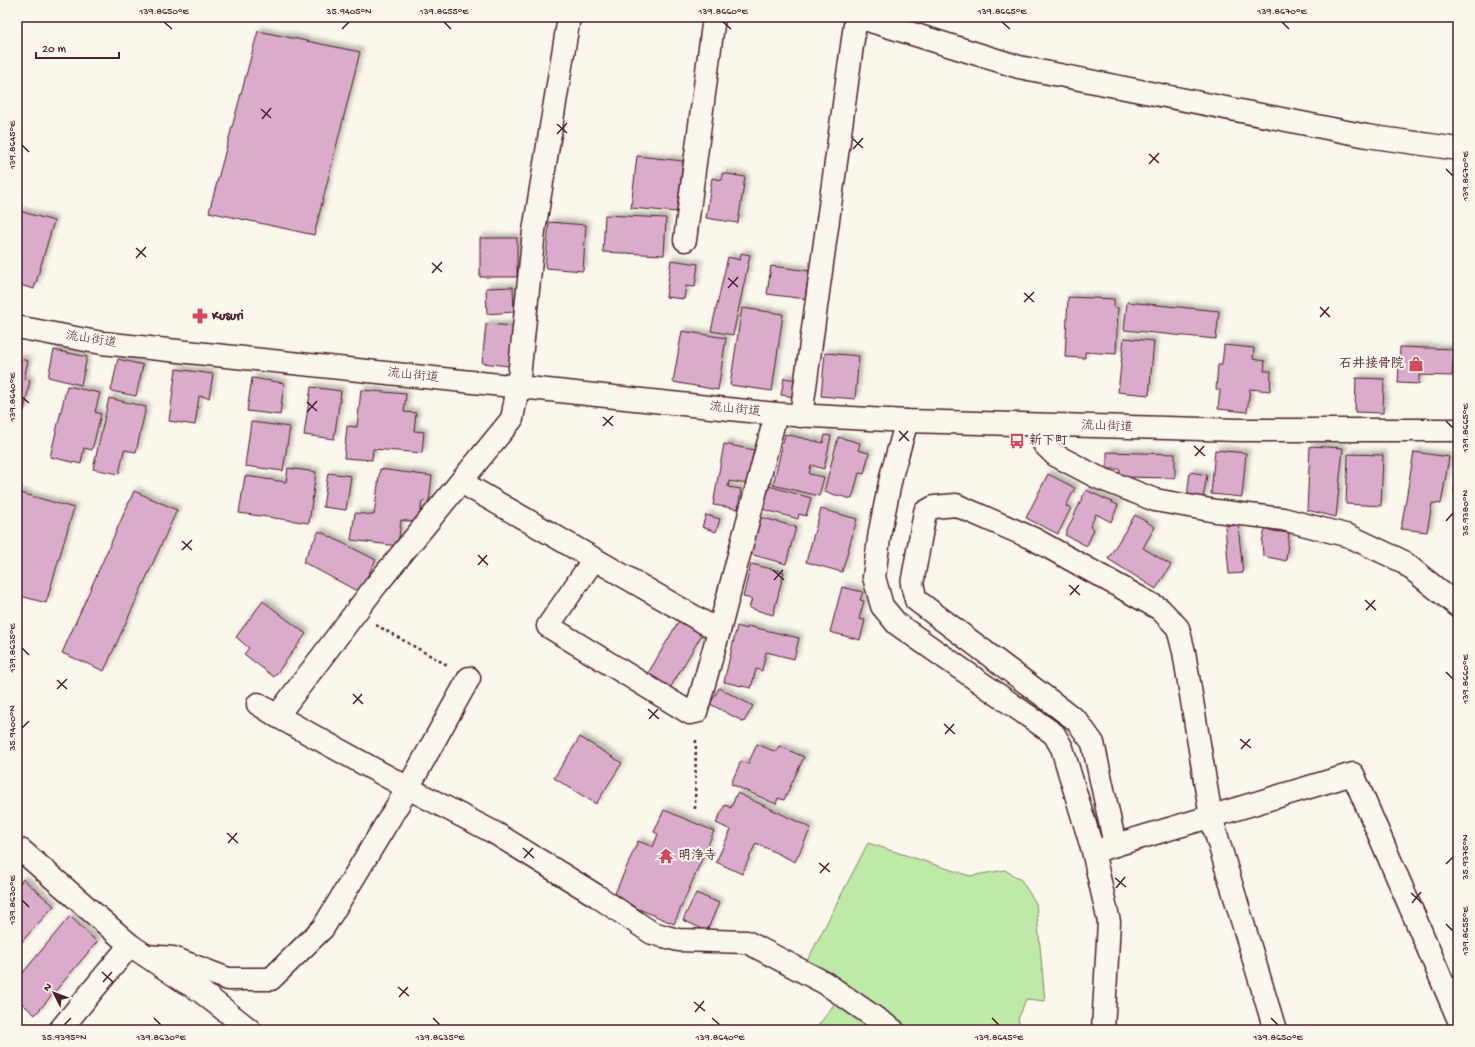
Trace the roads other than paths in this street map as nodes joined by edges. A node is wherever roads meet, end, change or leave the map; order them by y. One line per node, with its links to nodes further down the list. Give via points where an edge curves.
1 (569, 17): 7 (street, via 534,231)
2 (714, 17): 5 (street)
3 (857, 17): 4 (street, via 1019,67 1367,136); 9 (street)
4 (1458, 150)
5 (686, 240)
6 (17, 327): 7 (street, 流山街道, via 102,343)
7 (518, 387): 8 (street, 流山街道); 13 (street, via 512,419)
8 (776, 414): 9 (street, 流山街道); 16 (street)
9 (801, 416): 10 (street, 流山街道)
10 (907, 421): 11 (street, 流山街道); 23 (street, via 892,473 880,531 874,577 882,606 897,624 1054,734 1062,748)
11 (1036, 425): 12 (street, 流山街道, via 1239,430); 15 (street, via 1044,444 1055,455 1097,477 1155,500 1283,519 1349,536 1402,560)
12 (1458, 430)
13 (461, 482): 14 (street); 19 (street, via 382,578)
14 (594, 559): 16 (street); 16 (street, via 548,626 690,713 696,712)
15 (1458, 606)
16 (719, 631)
17 (469, 678): 20 (street)
18 (258, 704): 19 (street)
19 (277, 716): 20 (street)
20 (408, 788): 25 (street, via 323,928 271,979 228,980 173,958); 29 (street, via 505,838 652,933 678,940 747,942 825,983)
21 (1211, 817): 22 (street); 22 (street, via 1178,628 1160,609 1034,538 956,505 934,507 925,512 912,584 916,600 1077,721 1093,743); 26 (street, via 1353,774); 31 (street)
22 (1115, 845): 23 (street)
23 (1093, 851): 30 (street, via 1109,922)
24 (17, 855): 25 (street, via 21,850)
25 (138, 951): 27 (street); 28 (street, via 200,990)
26 (1458, 1018)
27 (60, 1030)
28 (250, 1030)
29 (893, 1030)
30 (1103, 1030)
31 (1275, 1030)

